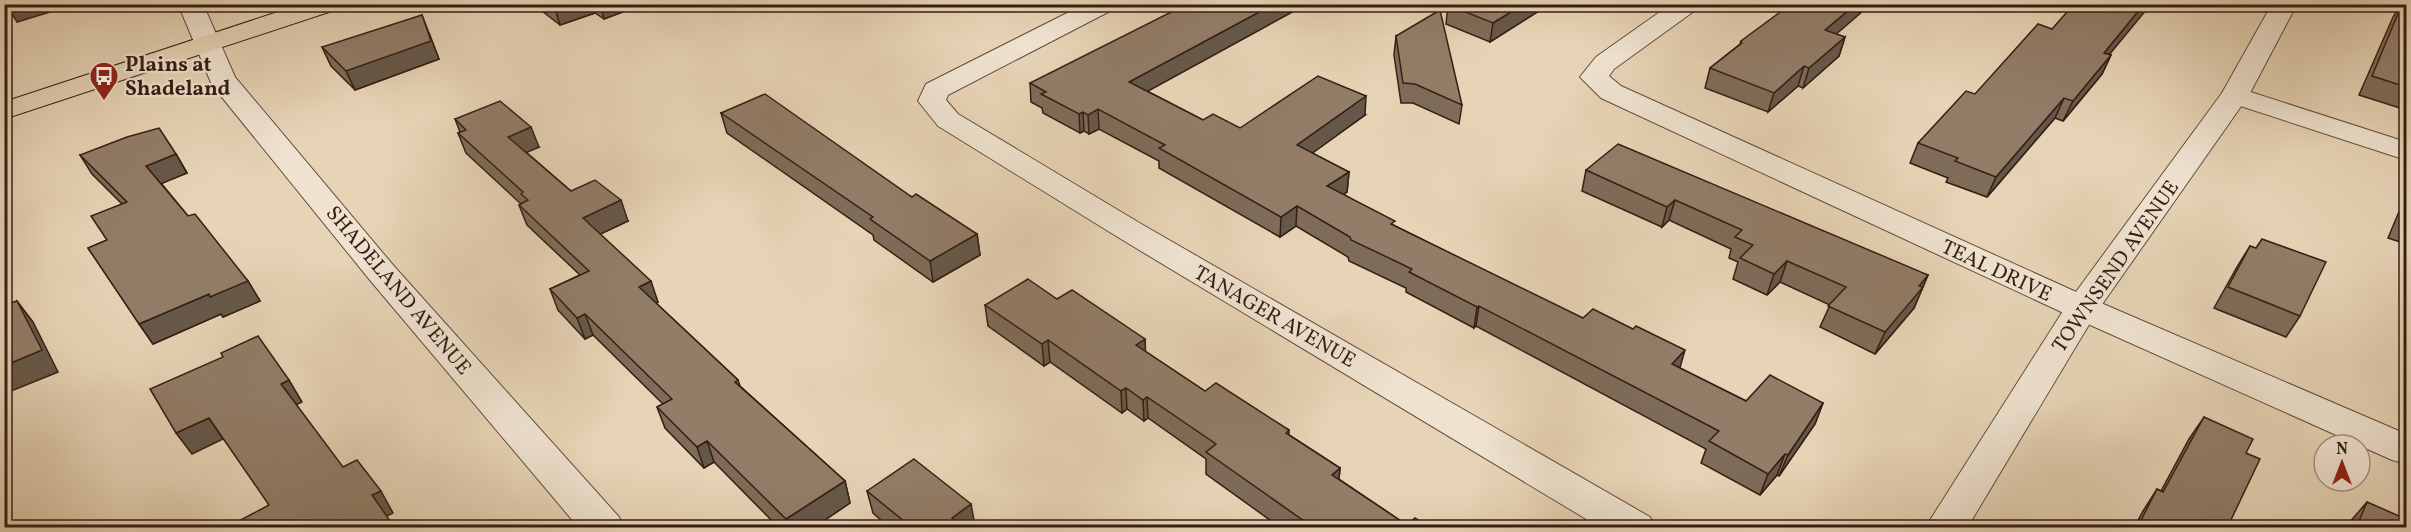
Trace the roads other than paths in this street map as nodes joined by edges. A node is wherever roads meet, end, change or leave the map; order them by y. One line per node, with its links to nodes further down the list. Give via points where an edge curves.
1 (190, 4): 6 (street, SHADELAND AVENUE)
2 (328, 4): 6 (main road)
3 (1106, 4): 13 (street, TANAGER AVENUE, via 936,90 932,101 948,120 1132,232)
4 (1688, 4): 10 (street, TEAL DRIVE, via 1605,63 1594,77 1611,92)
5 (2285, 4): 7 (street, TOWNSEND AVENUE)
6 (205, 44): 8 (main road); 12 (street, SHADELAND AVENUE, via 222,79 373,263)
7 (2235, 95): 9 (street); 10 (street, TOWNSEND AVENUE)
8 (4, 111)
9 (2406, 151)
10 (2082, 309): 11 (street, TEAL DRIVE); 14 (street, TOWNSEND AVENUE)
11 (2406, 450)
12 (604, 528)
13 (1635, 528)
14 (1945, 528)

